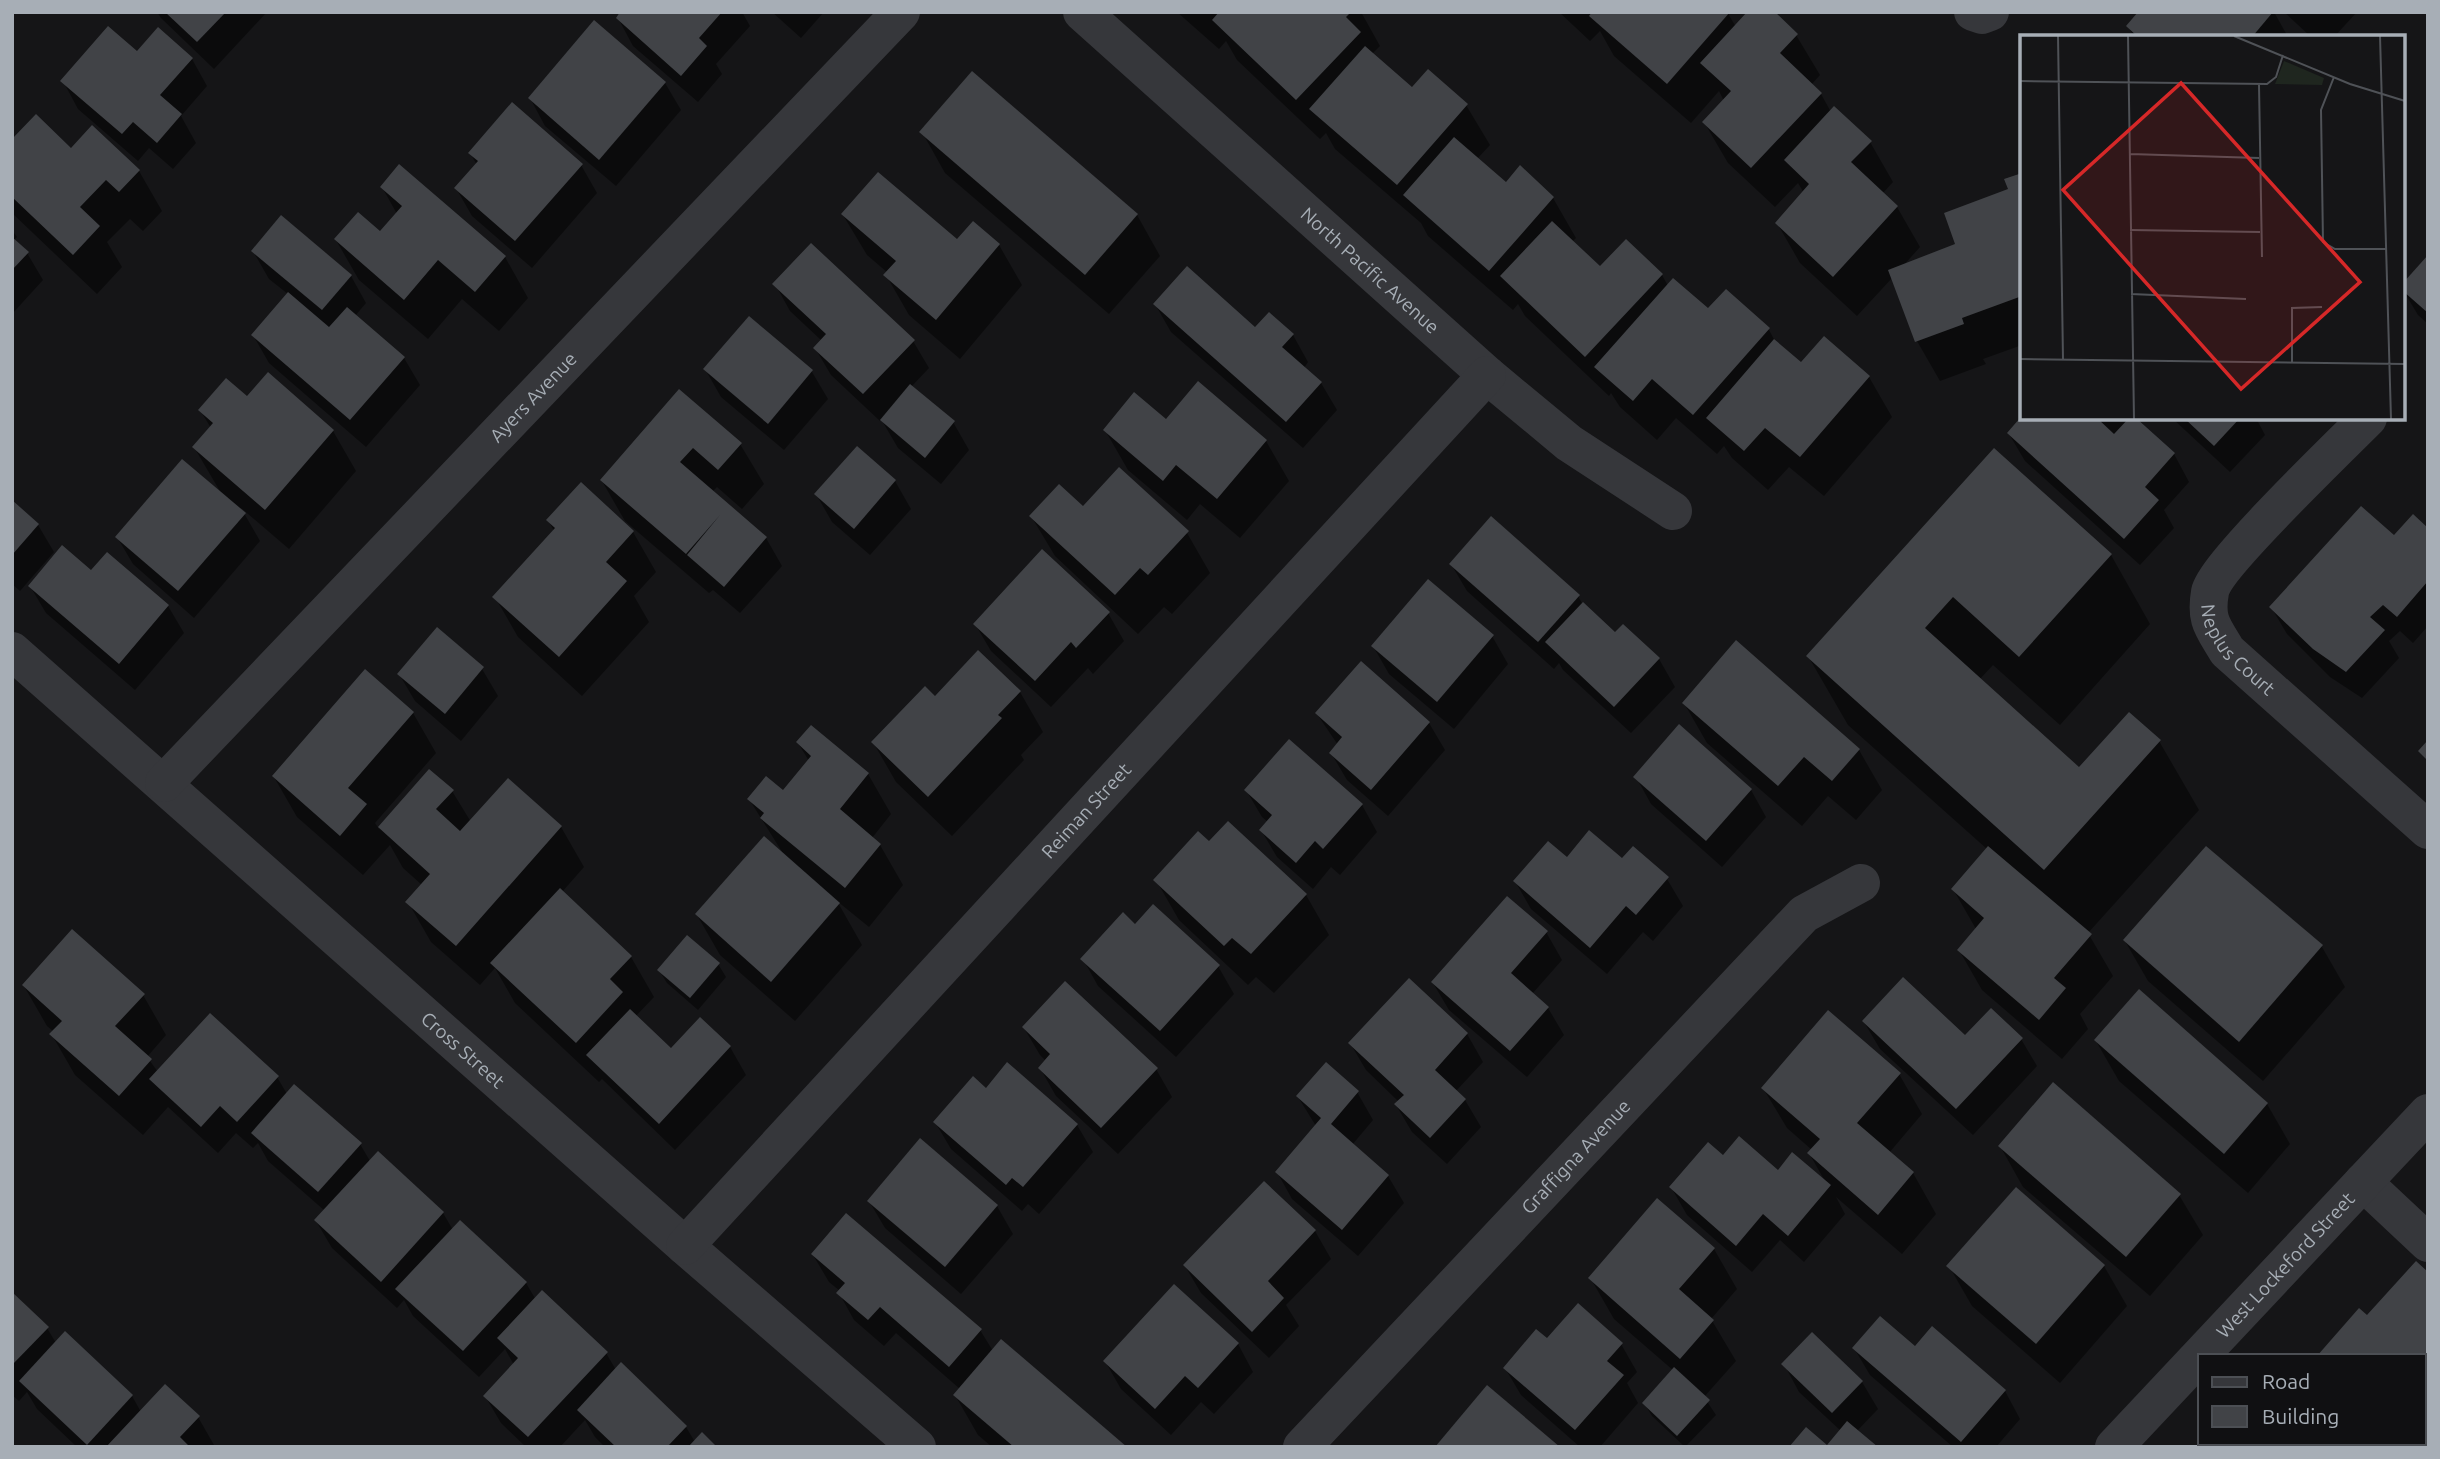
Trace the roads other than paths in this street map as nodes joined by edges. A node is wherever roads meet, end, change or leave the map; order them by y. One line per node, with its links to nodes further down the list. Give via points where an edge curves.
1 (901, 12): 9 (street, Ayers Avenue)
2 (1082, 12): 5 (street, North Pacific Avenue)
3 (1973, 12): 4 (street)
4 (1990, 12)
5 (1487, 375): 7 (street, North Pacific Avenue, via 1569,443); 15 (street, Reiman Street)
6 (2366, 420): 10 (street, Neplus Court, via 2230,561 2210,589 2208,619 2227,652)
7 (1673, 511)
8 (12, 651): 9 (street, Cross Street)
9 (164, 783): 15 (street, Cross Street)
10 (2428, 830)
11 (1861, 883): 19 (street, Graffigna Avenue, via 1804,914)
12 (2428, 1112): 13 (street, West Lockeford Street)
13 (2363, 1182): 14 (street); 16 (street, West Lockeford Street)
14 (2428, 1243)
15 (685, 1246): 18 (street, Cross Street)
16 (2209, 1354)
17 (2196, 1369): 20 (street, West Lockeford Street)
18 (917, 1447)
19 (1302, 1447)
20 (2114, 1447)

